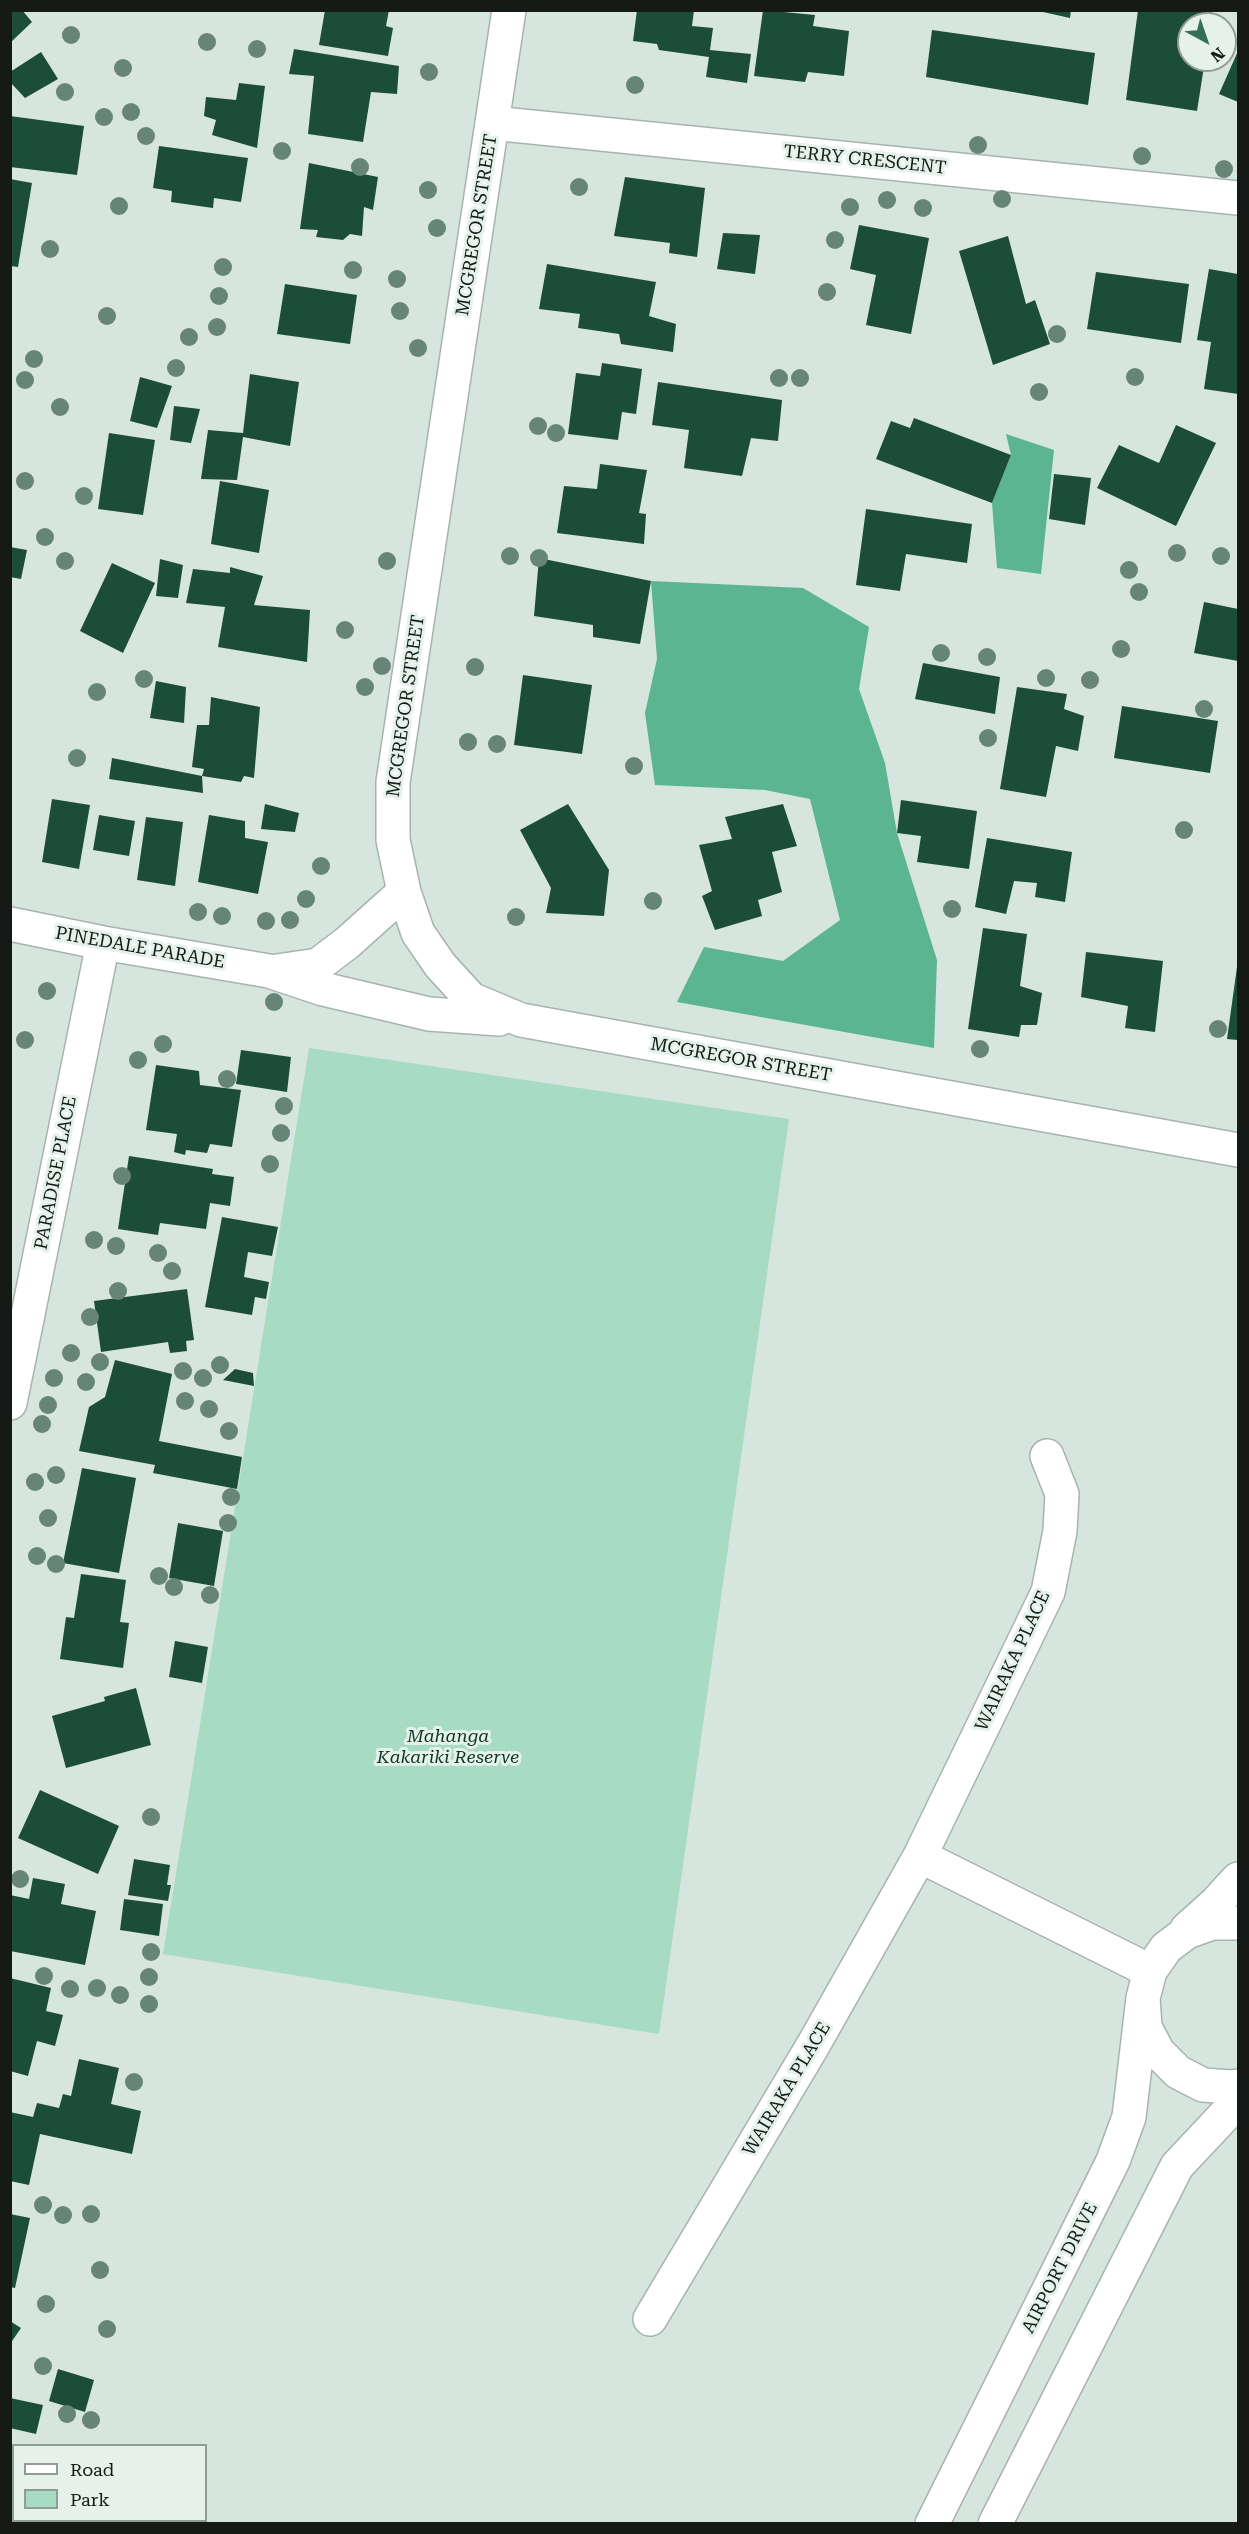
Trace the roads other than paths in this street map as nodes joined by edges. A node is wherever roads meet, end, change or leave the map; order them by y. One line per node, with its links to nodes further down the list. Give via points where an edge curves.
1 (509, 10): 2 (street, MCGREGOR STREET)
2 (492, 123): 3 (street, TERRY CRESCENT); 4 (street, MCGREGOR STREET, via 393,782 393,840)
3 (1239, 198)
4 (404, 892): 7 (street, PINEDALE PARADE, via 318,965); 8 (street, MCGREGOR STREET, via 418,933 471,999)
5 (10, 924): 6 (street, PINEDALE PARADE)
6 (103, 943): 7 (street, PINEDALE PARADE); 10 (street, PARADISE PLACE)
7 (269, 971): 8 (street, PINEDALE PARADE, via 323,989 429,1014)
8 (521, 1020): 9 (street, MCGREGOR STREET)
9 (1239, 1150)
10 (10, 1403)
11 (1047, 1456): 12 (street, WAIRAKA PLACE, via 1062,1494 1060,1532 1048,1592)
12 (920, 1856): 15 (street); 18 (street, WAIRAKA PLACE)
13 (1239, 1879): 15 (street)
14 (1239, 1923): 15 (street, via 1212,1923 1187,1932)
15 (1153, 1973): 16 (street, via 1145,2027 1158,2052 1178,2072 1203,2085); 19 (street, AIRPORT DRIVE, via 1129,2117 1113,2161)
16 (1239, 2086)
17 (1239, 2101): 20 (street, via 1177,2166)
18 (650, 2319)
19 (932, 2523)
20 (995, 2523)

